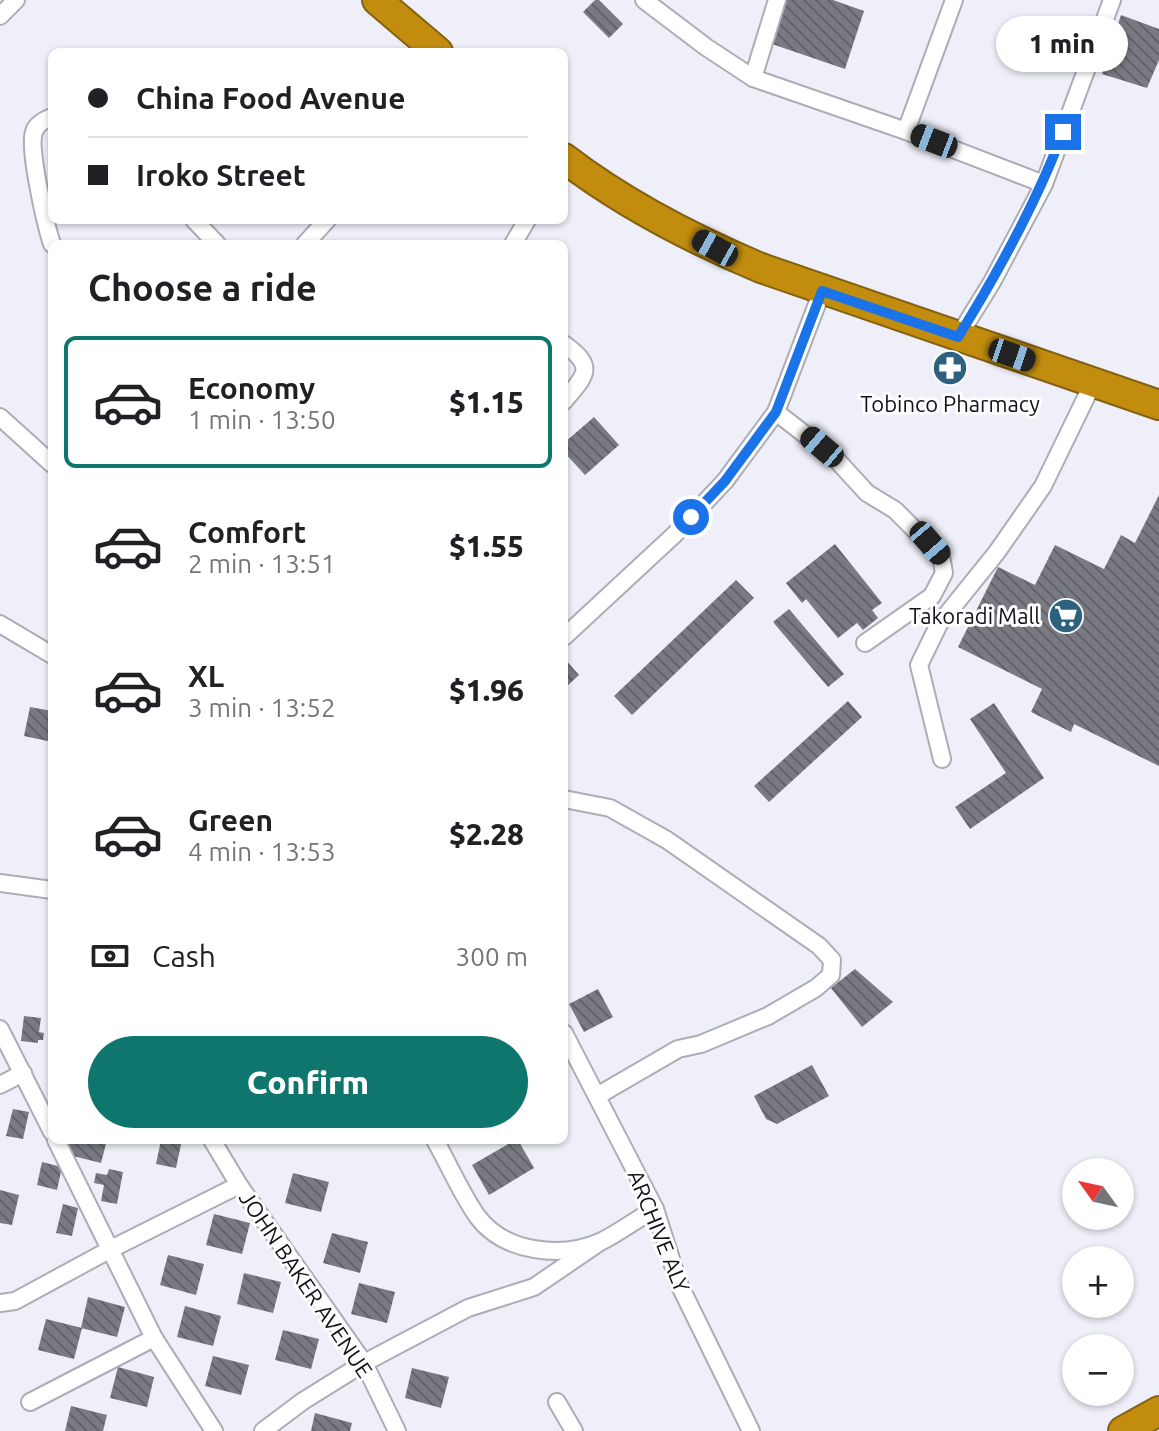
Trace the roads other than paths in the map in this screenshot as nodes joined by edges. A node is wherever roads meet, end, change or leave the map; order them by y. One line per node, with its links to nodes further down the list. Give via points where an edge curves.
1 (16, 0): 7 (street)
2 (377, 0): 8 (highway)
3 (644, 0): 9 (street)
4 (777, 0): 9 (street)
5 (954, 0): 11 (street)
6 (1112, 0): 13 (street)
7 (0, 16)
8 (433, 48)
9 (753, 78): 11 (street)
10 (48, 119): 16 (street, via 35,127 32,137)
11 (906, 131): 13 (street)
12 (568, 161): 19 (highway, via 606,190 715,248)
13 (1044, 184): 20 (street)
14 (198, 224): 17 (street)
15 (323, 224): 18 (street)
16 (51, 240)
17 (213, 240)
18 (309, 240)
19 (822, 291): 20 (highway); 25 (street)
20 (958, 337): 22 (highway)
21 (568, 347): 23 (street, via 586,367)
22 (1093, 383): 24 (highway); 32 (street, via 1043,486 939,624 919,665)
23 (568, 396)
24 (1159, 405)
25 (776, 412): 29 (street, via 725,481); 30 (street, via 835,458 867,493 919,530 941,556 944,573 932,596)
26 (2, 422): 27 (street)
27 (48, 461)
28 (0, 624): 31 (street)
29 (568, 633)
30 (865, 643)
31 (48, 653)
32 (942, 759)
33 (568, 800): 40 (street, via 610,808 667,840 832,960 831,975 768,1016 678,1049)
34 (0, 883): 35 (street)
35 (48, 889)
36 (0, 1029): 38 (street)
37 (568, 1041): 40 (street, ARCHIVE ALY)
38 (23, 1073): 39 (street); 41 (street)
39 (0, 1085)
40 (597, 1096): 46 (street, ARCHIVE ALY)
41 (48, 1124)
42 (58, 1144): 48 (street)
43 (214, 1144): 45 (street, JOHN BAKER AVENUE)
44 (437, 1144): 47 (street, via 477,1215 500,1236 529,1249 558,1252)
45 (239, 1185): 48 (street); 51 (street, JOHN BAKER AVENUE)
46 (655, 1209): 47 (street); 59 (street, ARCHIVE ALY, via 679,1284)
47 (600, 1242): 51 (street, via 534,1287 468,1308)
48 (111, 1249): 49 (street, via 15,1301); 50 (street)
49 (0, 1303)
50 (154, 1338): 52 (street); 55 (street)
51 (364, 1363): 56 (street); 57 (street, JOHN BAKER AVENUE)
52 (30, 1402)
53 (557, 1402): 58 (street)
54 (1159, 1411): 60 (highway)
55 (214, 1431)
56 (263, 1431)
57 (397, 1431)
58 (574, 1431)
59 (751, 1431)
60 (1123, 1431)

